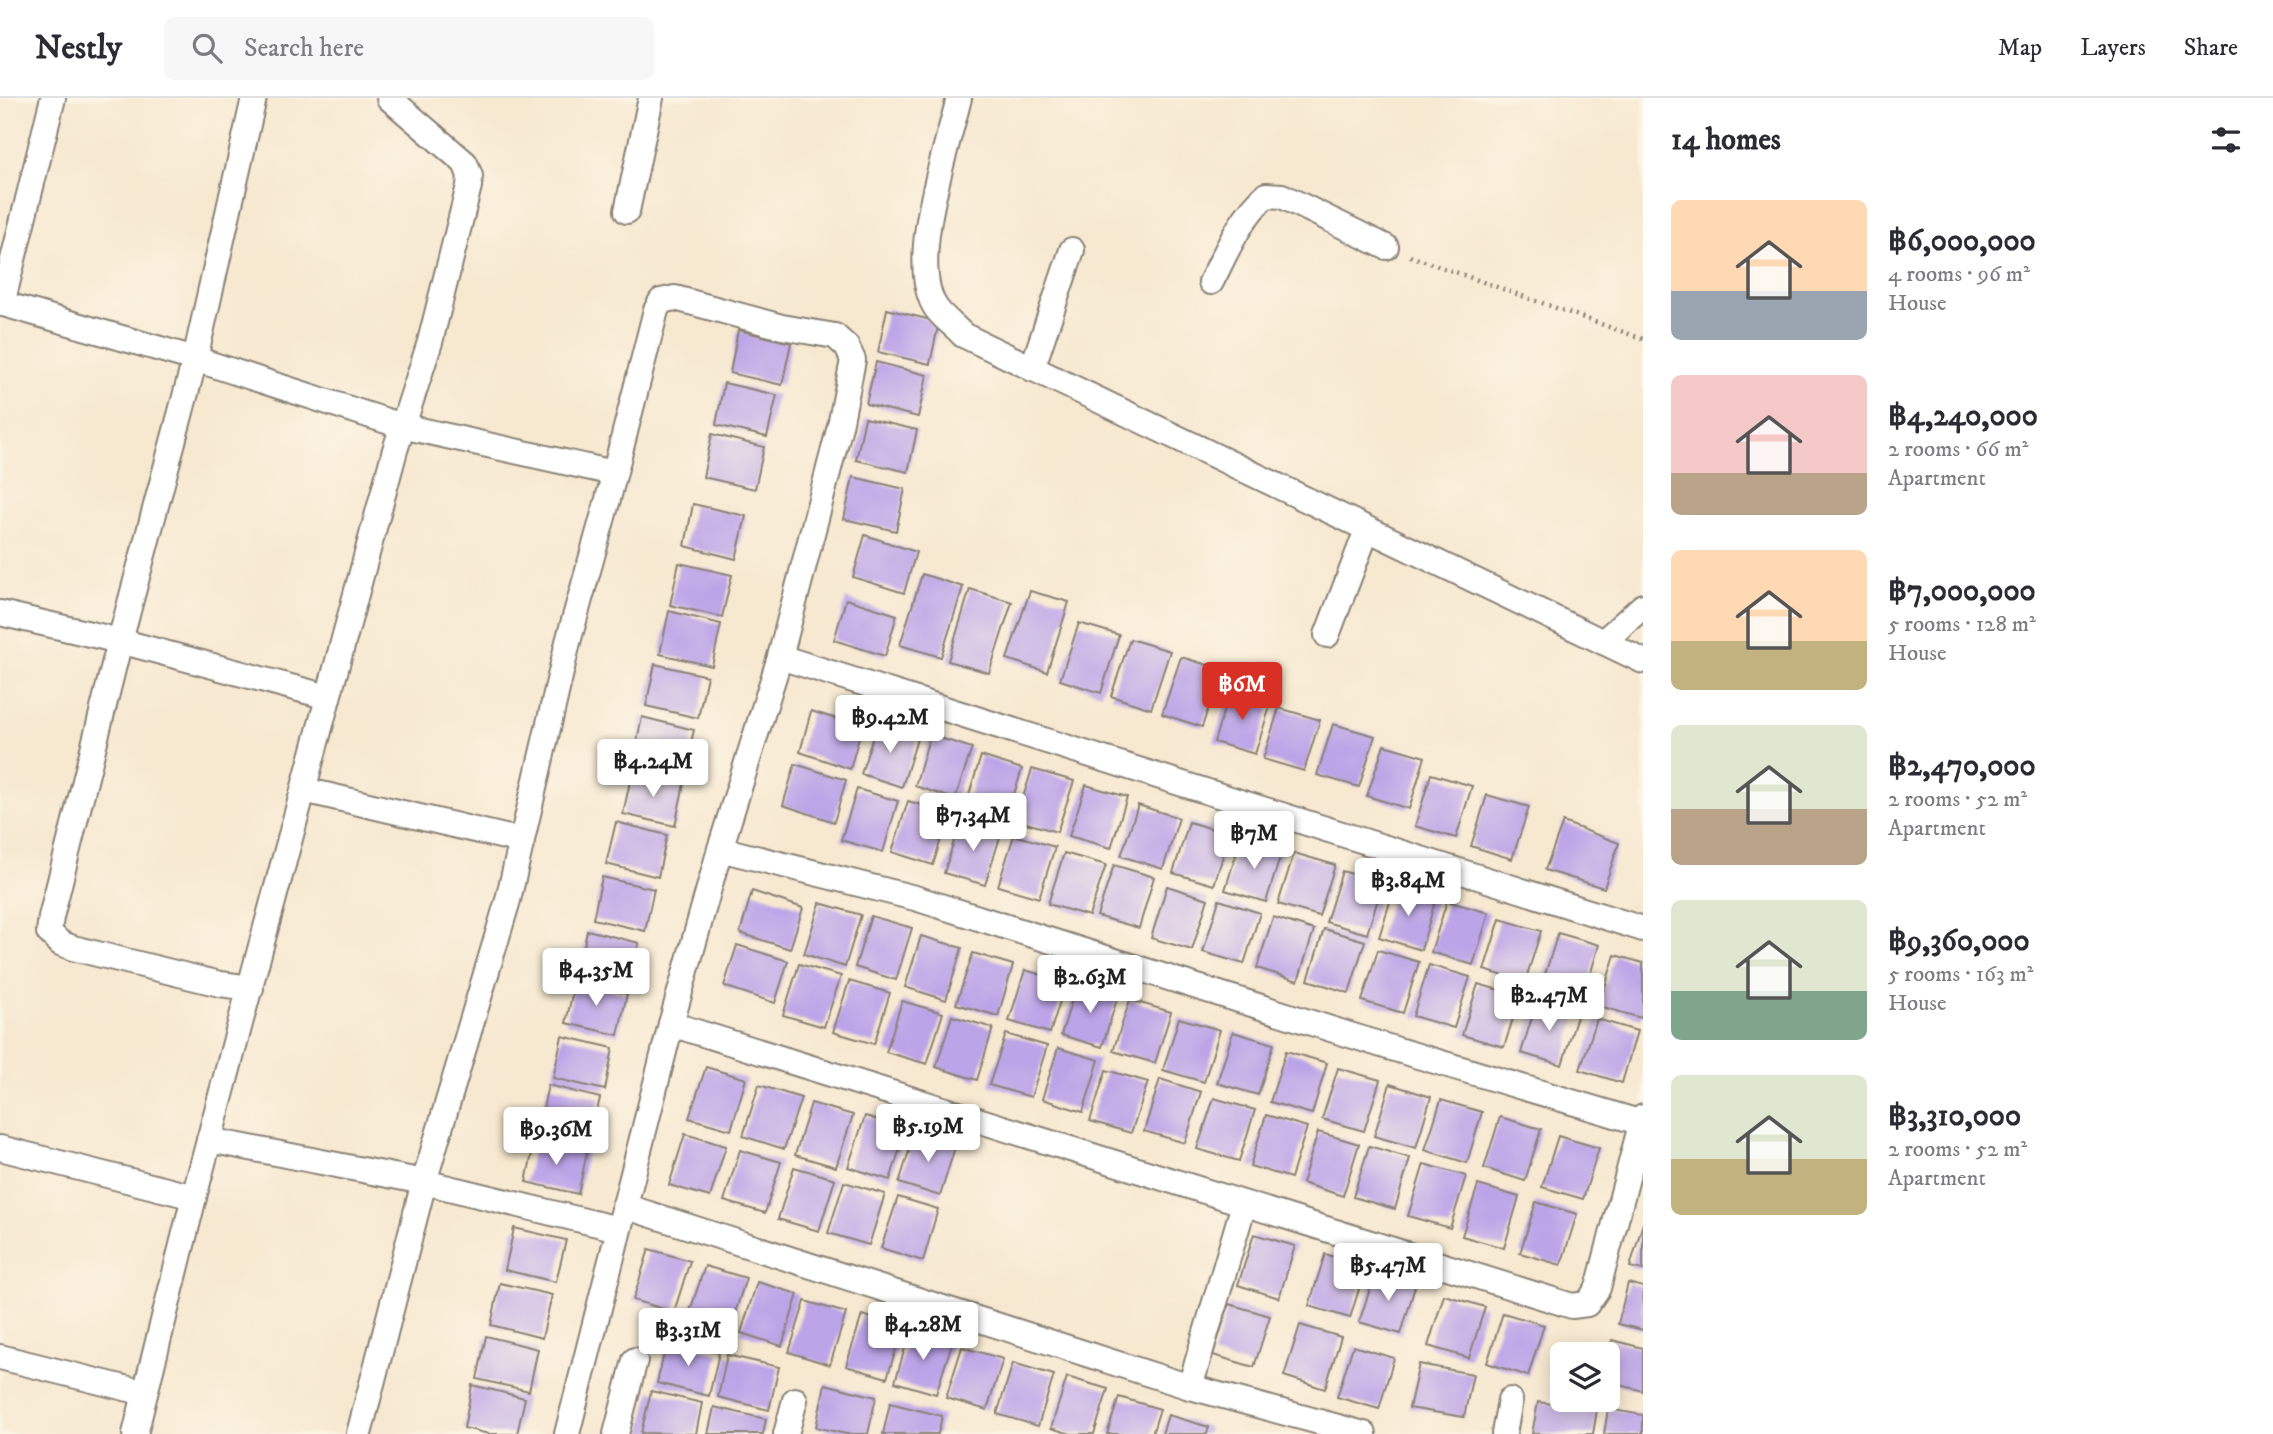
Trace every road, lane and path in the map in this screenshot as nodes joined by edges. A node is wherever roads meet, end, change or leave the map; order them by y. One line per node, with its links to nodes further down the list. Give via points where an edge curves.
1 (53, 98): 10 (street)
2 (254, 98): 12 (street)
3 (389, 98): 14 (street, via 465,163 470,176 429,342)
4 (651, 98): 6 (street)
5 (959, 98): 13 (street, via 938,179 926,247 926,278 936,307 963,335)
6 (627, 211)
7 (1386, 247): 9 (street, via 1282,196 1266,195 1237,230); 11 (path)
8 (1072, 250): 13 (street)
9 (1211, 282)
10 (1, 303): 12 (street)
11 (1643, 338)
12 (195, 359): 14 (street); 20 (street)
13 (1032, 369): 16 (street)
14 (402, 426): 15 (street); 24 (street)
15 (614, 473): 22 (street, via 661,301 675,298 835,336 847,347 853,360 840,426); 26 (street, via 568,642)
16 (1367, 530): 19 (street); 21 (street)
17 (1643, 606): 21 (street)
18 (0, 613): 20 (street)
19 (1327, 635)
20 (120, 641): 24 (street); 29 (street, via 49,932 73,948)
21 (1603, 642): 23 (street)
22 (780, 657): 27 (street); 28 (street)
23 (1643, 661)
24 (328, 697): 25 (street)
25 (304, 790): 26 (street); 29 (street)
26 (522, 841): 34 (street)
27 (720, 849): 30 (street); 31 (street, via 915,898 1388,1047)
28 (1643, 929)
29 (251, 988): 32 (street)
30 (671, 1024): 36 (street); 37 (street)
31 (1642, 1120): 36 (street, via 1598,1288 1587,1304 1572,1306)
32 (209, 1140): 34 (street); 35 (street)
33 (0, 1149): 35 (street)
34 (424, 1182): 37 (street); 45 (street)
35 (194, 1197): 41 (street)
36 (1244, 1204): 40 (street)
37 (621, 1217): 40 (street); 46 (street)
38 (0, 1357): 41 (street)
39 (635, 1360): 47 (street)
40 (1191, 1387): 49 (street)
41 (145, 1393): 44 (street)
42 (1510, 1400): 50 (street)
43 (795, 1401): 48 (street)
44 (135, 1434)
45 (359, 1434)
46 (567, 1434)
47 (616, 1434)
48 (786, 1434)
49 (1364, 1434)
50 (1504, 1434)

